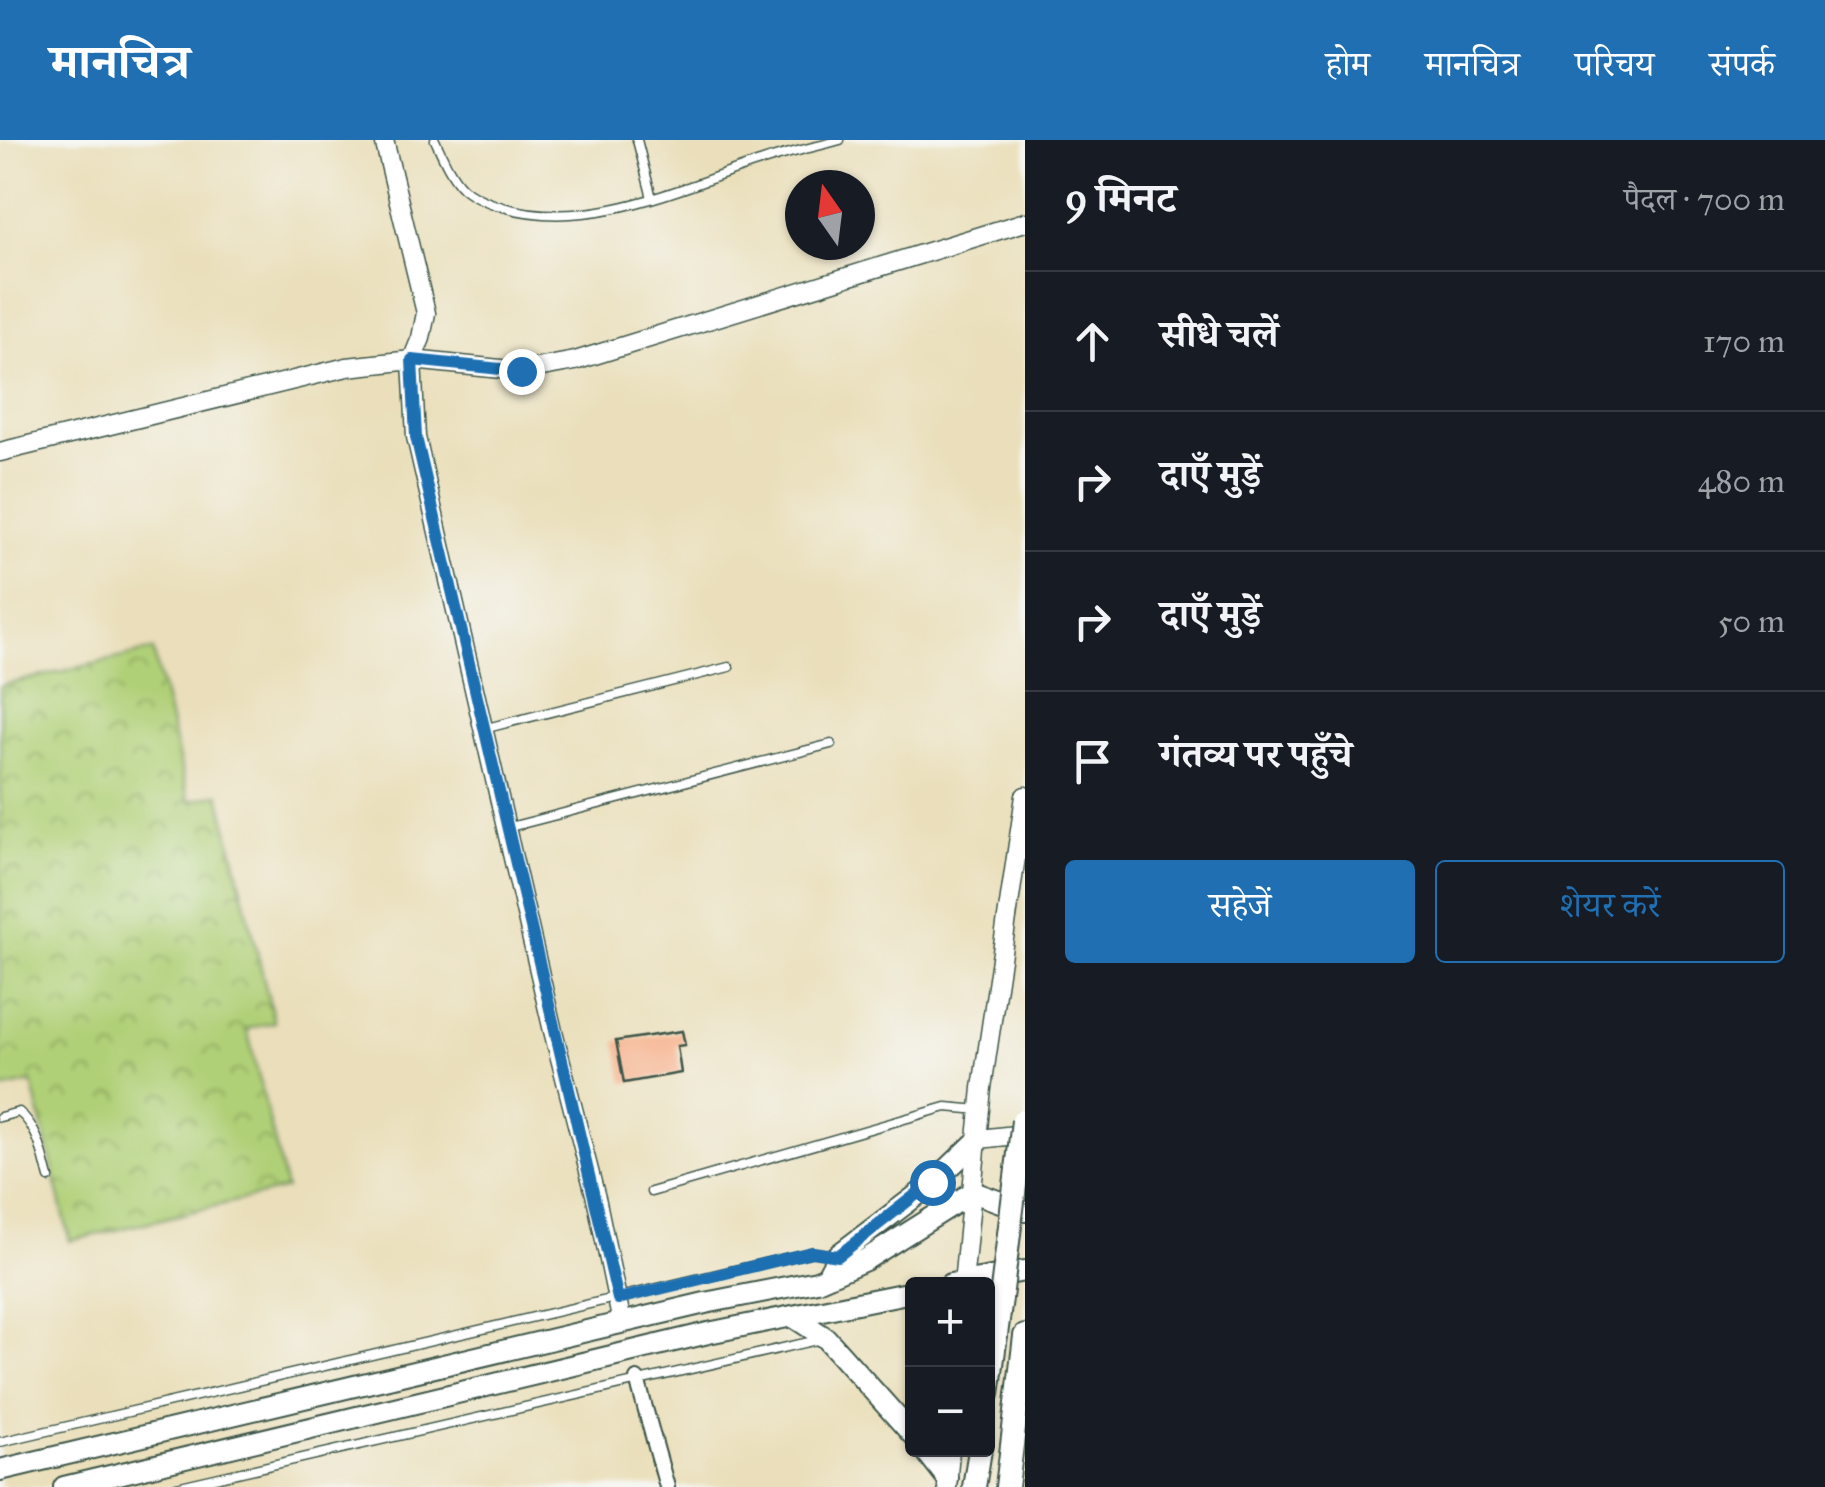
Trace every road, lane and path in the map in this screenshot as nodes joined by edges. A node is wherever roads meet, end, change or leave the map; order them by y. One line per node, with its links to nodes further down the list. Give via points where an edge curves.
1 (384, 140): 7 (street, via 426,314)
2 (434, 140): 5 (lane, via 462,187 515,210 553,216)
3 (637, 140): 5 (lane)
4 (840, 140): 5 (lane)
5 (652, 198)
6 (1025, 222): 7 (street, via 575,361 521,371)
7 (412, 360): 8 (street, via 347,366); 10 (street, via 416,437)
8 (0, 452)
9 (729, 666): 10 (lane)
10 (483, 730): 13 (street)
11 (831, 744): 13 (lane)
12 (1025, 796): 14 (street)
13 (506, 828): 28 (street)
14 (981, 1110): 17 (street); 19 (lane, via 946,1107)
15 (0, 1116): 18 (lane, via 19,1112 26,1118)
16 (1024, 1120): 17 (street); 33 (highway, bridge)
17 (980, 1139): 20 (street); 22 (main road)
18 (48, 1178)
19 (651, 1192)
20 (973, 1192): 21 (main road); 24 (main road); 25 (street)
21 (1025, 1211)
22 (838, 1256): 24 (main road); 28 (lane, via 812,1252)
23 (1025, 1271): 26 (main road)
24 (827, 1276): 30 (main road)
25 (960, 1277)
26 (995, 1277)
27 (905, 1293): 29 (main road)
28 (618, 1299): 30 (street); 36 (lane)
29 (792, 1316): 32 (main road); 42 (main road)
30 (622, 1323): 40 (main road)
31 (1025, 1336): 46 (highway)
32 (826, 1338): 34 (lane); 35 (main road)
33 (992, 1367)
34 (638, 1379): 43 (lane); 44 (street)
35 (905, 1426)
36 (0, 1442)
37 (930, 1457): 41 (main road)
38 (949, 1457): 41 (street)
39 (979, 1457): 45 (highway)
40 (0, 1470)
41 (947, 1482)
42 (64, 1487)
43 (176, 1487)
44 (667, 1487)
45 (974, 1487)
46 (1008, 1487)

